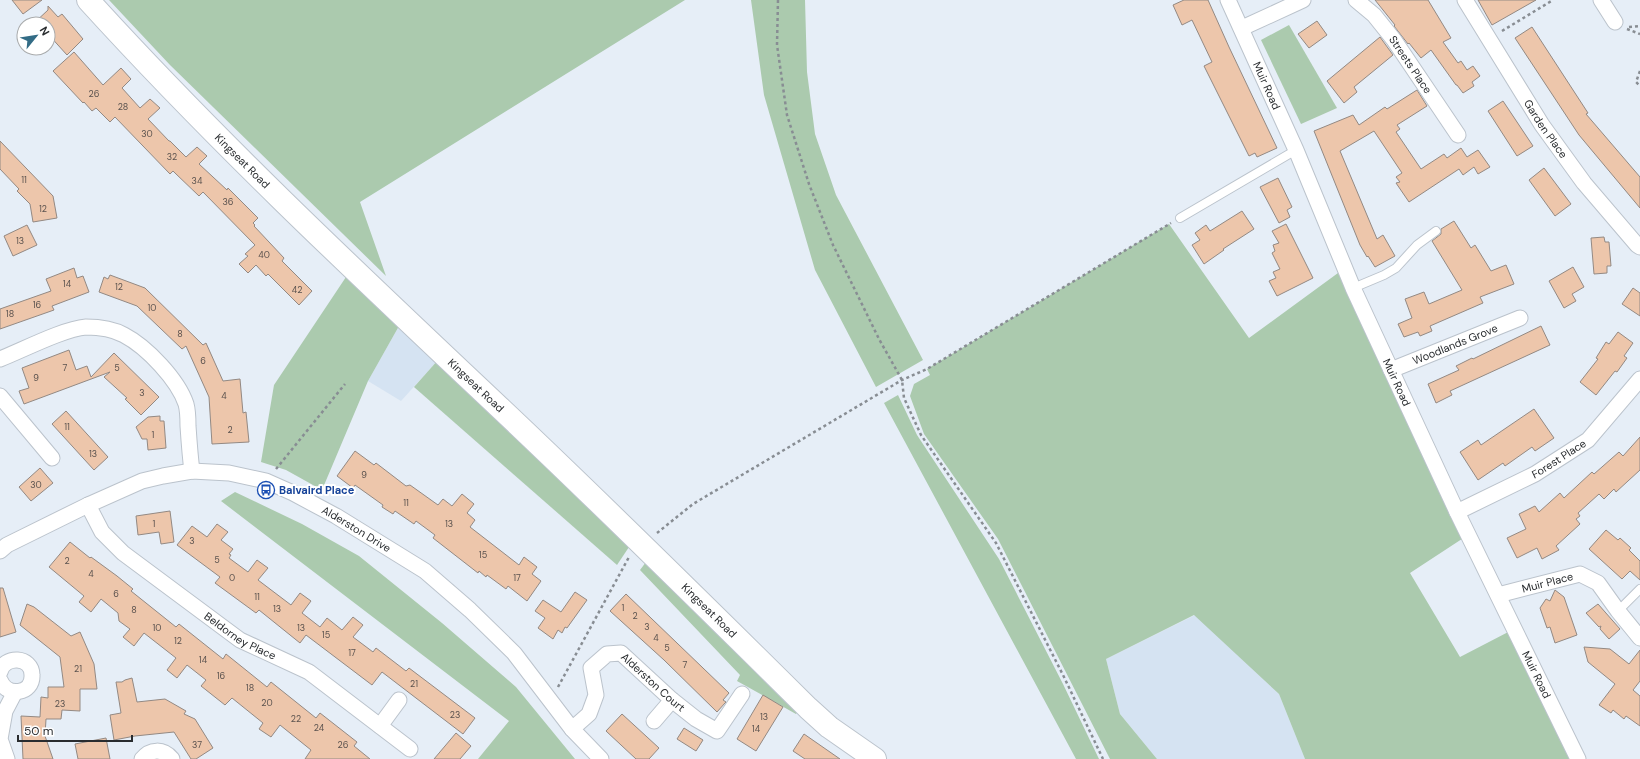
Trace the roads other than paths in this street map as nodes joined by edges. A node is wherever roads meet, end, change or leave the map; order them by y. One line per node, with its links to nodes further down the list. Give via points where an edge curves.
1 (88, 0): 43 (street, Kingseat Road, via 169,87 360,276 648,537 808,708 829,727)
2 (1228, 0): 8 (street, Muir Road)
3 (1303, 0): 8 (street)
4 (1356, 0): 9 (street, Streets Place, via 1374,15 1394,40)
5 (1465, 0): 13 (street, Garden Place, via 1542,125 1579,177)
6 (1601, 0): 7 (street)
7 (1619, 25)
8 (1242, 28): 10 (street, Muir Road)
9 (1458, 135)
10 (1296, 150): 11 (lane); 14 (street, Muir Road)
11 (1180, 218)
12 (1436, 231): 14 (lane, via 1417,245 1396,268)
13 (1640, 247)
14 (1353, 288): 17 (street, Muir Road)
15 (1520, 318): 17 (street, Woodlands Grove)
16 (0, 359): 21 (street, via 68,331 85,328 105,328 134,340 178,385 186,405)
17 (1391, 370): 23 (street, Muir Road)
18 (1640, 379): 23 (street, Forest Place, via 1588,440 1535,474)
19 (0, 396): 20 (street)
20 (52, 458)
21 (192, 471): 22 (street, Alderston Drive, via 142,482); 37 (street, Alderston Drive, via 229,473 266,481 336,516 425,571 514,653)
22 (88, 505): 24 (street, Alderston Drive, via 7,545); 36 (street, Beldorney Place, via 102,532 123,553 240,640 308,672)
23 (1457, 512): 26 (street, Muir Road)
24 (0, 551)
25 (1640, 589): 27 (lane)
26 (1498, 595): 27 (street, Muir Place, via 1580,574 1598,583); 44 (street, Muir Road)
27 (1618, 611): 28 (street, Muir Place)
28 (1640, 638)
29 (0, 672): 31 (street, via 3,664 11,660 24,661 29,666 32,673 31,683 24,690)
30 (0, 680): 31 (street, via 4,687)
31 (15, 692): 39 (street, via 5,711 0,739)
32 (742, 694): 34 (street, Alderston Court, via 717,731 696,719)
33 (399, 700): 36 (street)
34 (672, 700): 35 (street); 37 (street, Alderston Court, via 621,653 606,654 591,668 596,695 589,714)
35 (654, 721)
36 (380, 726): 38 (street, Beldorney Place)
37 (572, 729): 42 (street, Alderston Drive)
38 (410, 749)
39 (7, 759)
40 (142, 759): 41 (street, via 146,754 160,751)
41 (172, 759)
42 (601, 759)
43 (875, 759)
44 (1578, 759)

